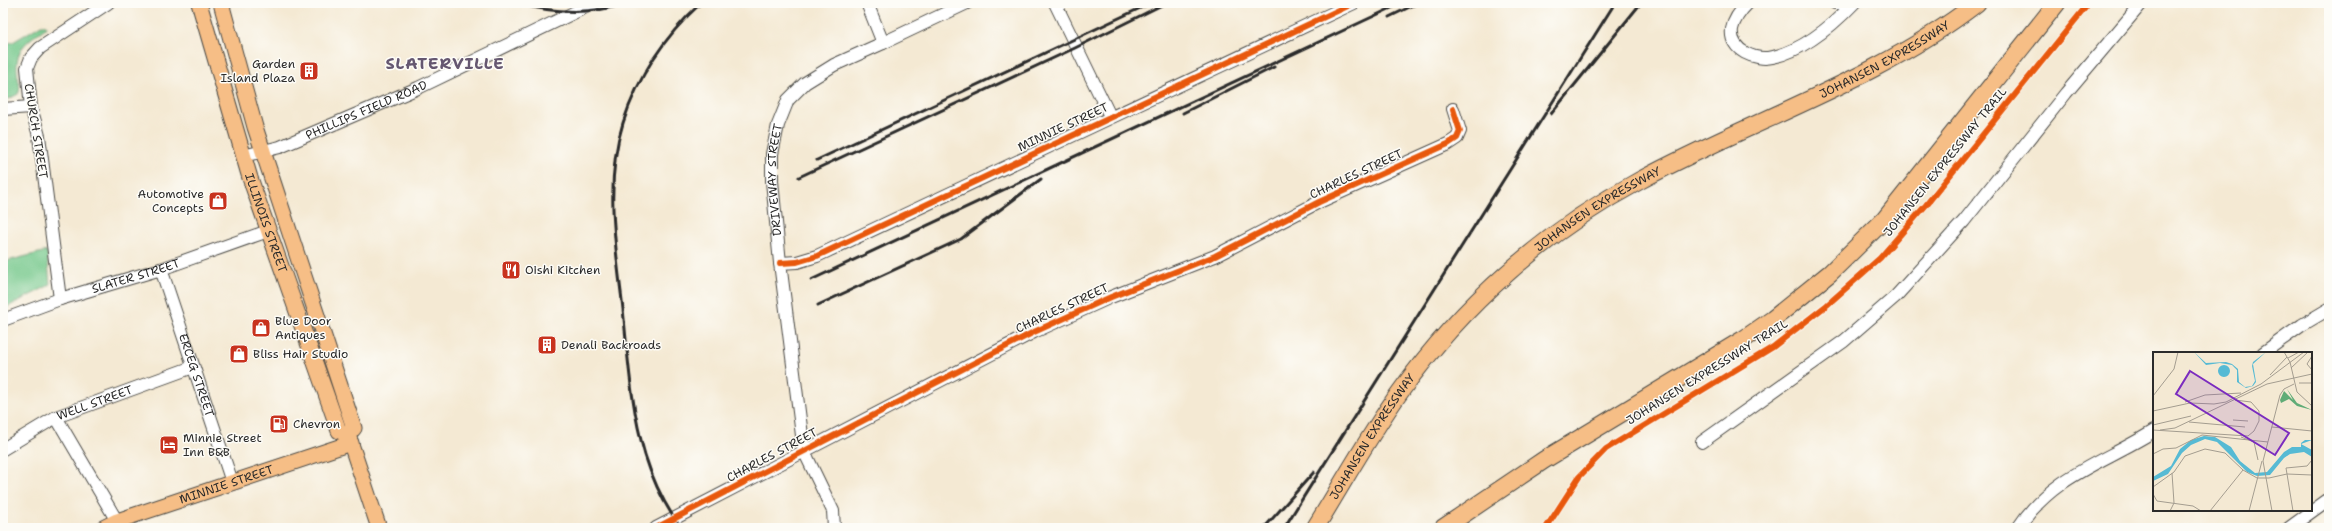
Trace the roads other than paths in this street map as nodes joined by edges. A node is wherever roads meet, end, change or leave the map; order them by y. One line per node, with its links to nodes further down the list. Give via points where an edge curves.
1 (108, 3): 17 (street, CHURCH STREET, via 40,48 31,58 27,68)
2 (199, 3): 22 (main road, ILLINOIS STREET)
3 (221, 3): 21 (main road, ILLINOIS STREET)
4 (866, 3): 16 (street)
5 (968, 3): 16 (street)
6 (1055, 3): 20 (street)
7 (1354, 3): 20 (street, MINNIE STREET)
8 (1748, 3): 11 (street, via 1736,18 1732,37 1743,52 1762,58 1786,52 1818,35)
9 (1834, 3): 10 (street)
10 (1849, 3)
11 (1854, 3)
12 (1977, 3): 44 (highway, JOHANSEN EXPRESSWAY, via 1929,36 1857,77 1638,181 1574,221 1536,250 1478,301 1428,355 1379,424)
13 (2057, 3): 45 (highway, via 1916,182 1864,241 1830,273 1744,339 1544,460)
14 (2142, 3): 34 (street, via 1964,221 1896,296 1844,341)
15 (588, 4): 21 (street, PHILLIPS FIELD ROAD, via 418,88 280,147)
16 (882, 43): 24 (street, DRIVEWAY STREET, via 805,83 788,100 778,125 772,154)
17 (31, 107): 19 (street); 26 (street, CHURCH STREET, via 39,136)
18 (1453, 109): 36 (street, CHARLES STREET, via 1460,131 1457,138 1448,144 1319,202 1215,256 1111,297 1034,332)
19 (3, 110)
20 (1110, 116): 24 (street, MINNIE STREET, via 817,256 797,262)
21 (262, 151): 22 (street, PHILLIPS FIELD ROAD); 33 (main road, ILLINOIS STREET, via 354,428)
22 (243, 156): 23 (main road, ILLINOIS STREET)
23 (268, 231): 25 (street, SLATER STREET); 33 (main road, ILLINOIS STREET, via 339,431)
24 (780, 263): 36 (street, DRIVEWAY STREET)
25 (161, 269): 26 (street, SLATER STREET); 30 (street, ERCEG STREET)
26 (60, 299): 28 (street, SLATER STREET)
27 (2329, 309): 29 (street)
28 (3, 320)
29 (2264, 352)
30 (193, 367): 31 (street, WELL STREET); 37 (street, ERCEG STREET)
31 (56, 417): 35 (street, WELL STREET); 39 (street)
32 (2153, 432): 46 (street, via 2066,479 2046,494)
33 (349, 439): 37 (main road, MINNIE STREET); 41 (main road, ILLINOIS STREET)
34 (1702, 442)
35 (3, 450)
36 (804, 451): 42 (street, CHARLES STREET); 43 (street, DRIVEWAY STREET, via 833,512)
37 (232, 482): 39 (main road, MINNIE STREET)
38 (2329, 499): 47 (street)
39 (119, 524): 40 (main road, MINNIE STREET)
40 (103, 528)
41 (379, 528)
42 (656, 528)
43 (834, 528)
44 (1315, 528)
45 (1443, 528)
46 (2018, 528)
47 (2290, 528)

